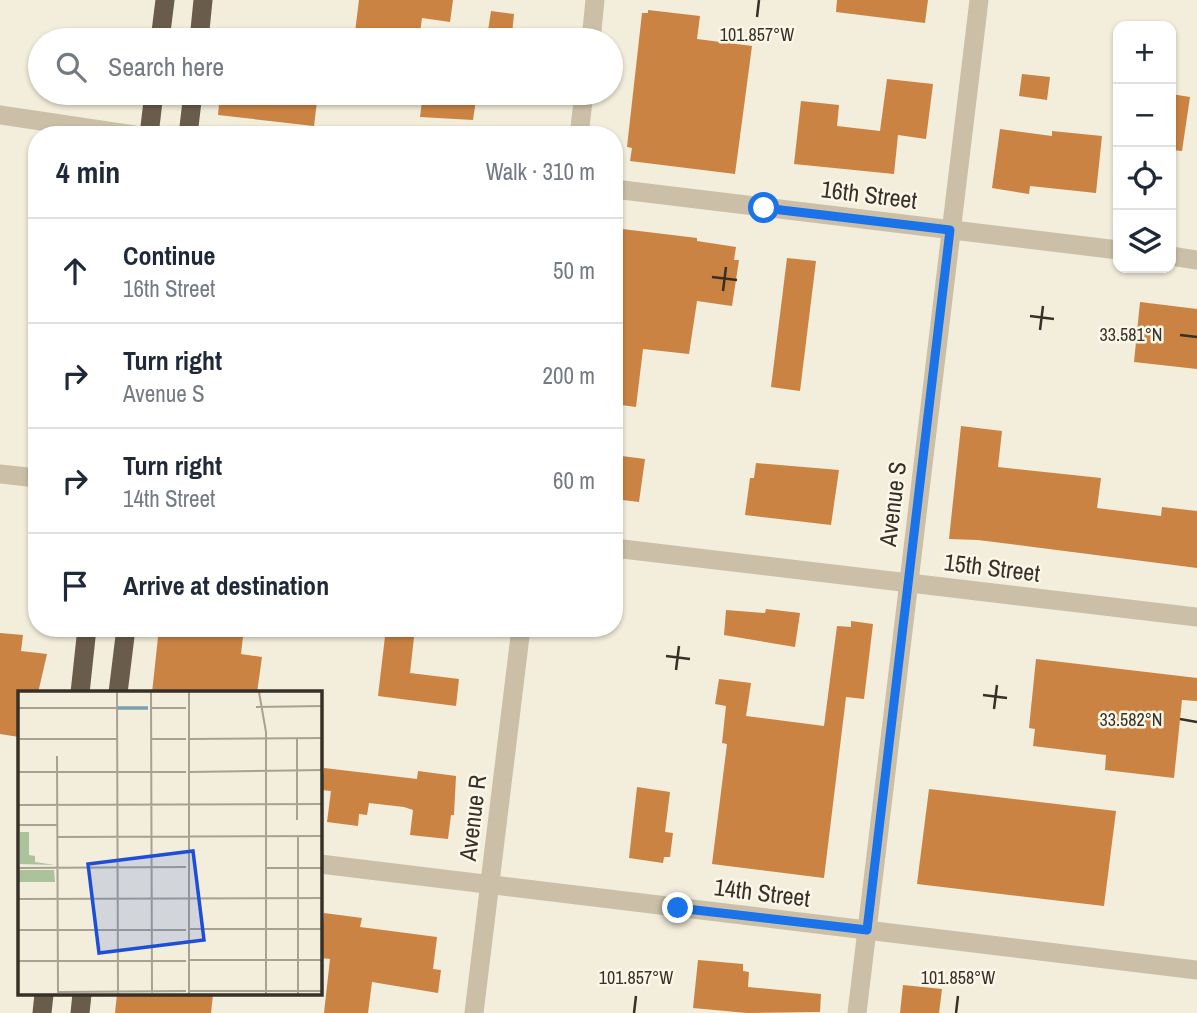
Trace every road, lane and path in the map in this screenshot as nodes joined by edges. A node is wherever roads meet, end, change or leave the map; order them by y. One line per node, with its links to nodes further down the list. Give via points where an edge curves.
1 (165, 0): 5 (highway)
2 (203, 0): 6 (highway)
3 (595, 0): 7 (street)
4 (979, 0): 17 (street, Avenue S)
5 (162, 28)
6 (200, 28)
7 (592, 28)
8 (153, 105): 13 (highway)
9 (192, 105): 14 (highway)
10 (583, 105): 15 (street)
11 (0, 115): 12 (street)
12 (74, 126)
13 (150, 126)
14 (189, 126)
15 (580, 126)
16 (623, 190): 17 (street, 16th Street)
17 (950, 230): 18 (street, 16th Street); 24 (street, Avenue S)
18 (1113, 249)
19 (1176, 258): 20 (street)
20 (1197, 260)
21 (0, 474): 22 (street)
22 (28, 477)
23 (623, 549): 24 (street, 15th Street)
24 (909, 583): 25 (street, 15th Street); 33 (street, Avenue S)
25 (1197, 617)
26 (86, 637): 29 (highway)
27 (125, 637): 30 (highway)
28 (520, 637): 32 (street, Avenue R)
29 (79, 691)
30 (118, 691)
31 (322, 864): 32 (street, 14th Street)
32 (489, 885): 33 (street, 14th Street); 35 (street, Avenue R)
33 (867, 930): 34 (street, 14th Street); 36 (street, Avenue S)
34 (1197, 970)
35 (474, 1013)
36 (857, 1013)

